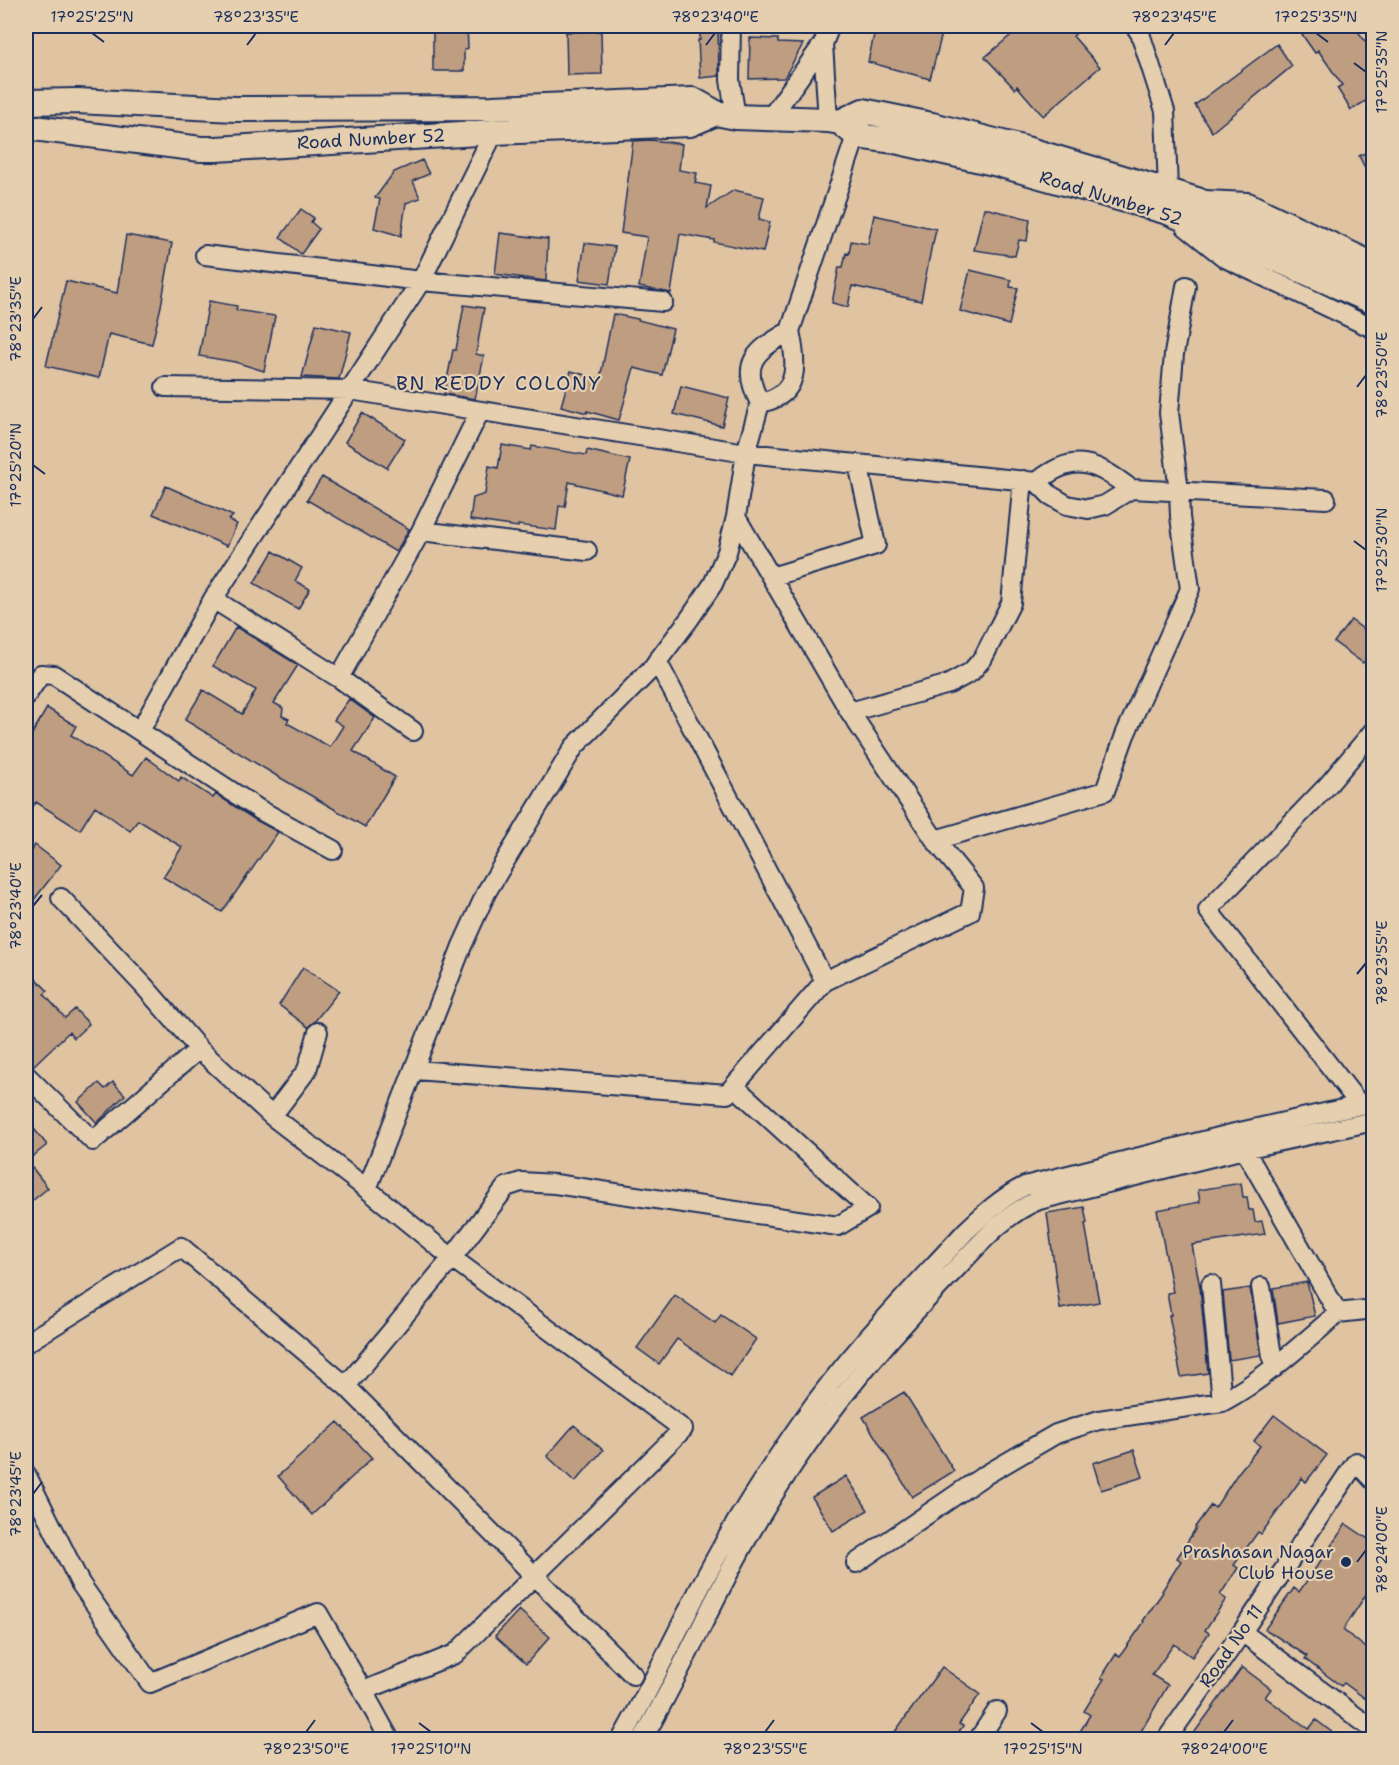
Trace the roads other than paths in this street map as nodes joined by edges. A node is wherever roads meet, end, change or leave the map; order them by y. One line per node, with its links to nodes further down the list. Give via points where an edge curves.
1 (731, 26): 6 (street)
2 (830, 26): 4 (street)
3 (1135, 26): 12 (street, via 1164,111)
4 (823, 44): 7 (street); 8 (street)
5 (26, 102): 6 (main road, Road Number 52, via 235,109 492,108 693,100)
6 (726, 115): 7 (main road, Road Number 52); 10 (main road, Road Number 52, via 690,124)
7 (771, 117): 8 (main road, Road Number 52)
8 (841, 126): 12 (main road, Road Number 52); 12 (main road, Road Number 52, via 863,111 932,125 1026,149); 22 (street)
9 (26, 127): 10 (main road, Road Number 52, via 201,149)
10 (494, 132): 17 (street)
11 (1197, 200): 12 (main road, Road Number 52); 13 (main road, Road Number 52); 15 (street, via 1248,202)
12 (1168, 202): 13 (main road, Road Number 52); 21 (street, via 1225,258)
13 (1233, 228): 16 (main road, Road Number 52); 20 (main road, Road Number 52)
14 (205, 255): 17 (street)
15 (1374, 261)
16 (1374, 280)
17 (421, 281): 19 (street); 24 (street)
18 (1186, 286): 31 (street, via 1169,413)
19 (663, 302)
20 (1374, 302)
21 (1374, 329)
22 (790, 331): 25 (street, via 795,370 792,382 771,401); 25 (street, via 758,352 751,367 752,387)
23 (165, 387): 24 (street)
24 (350, 390): 26 (street); 37 (street)
25 (760, 403): 27 (street)
26 (480, 411): 27 (street); 34 (street)
27 (746, 453): 28 (street); 33 (street)
28 (858, 464): 29 (street); 36 (street, via 876,545)
29 (1030, 481): 30 (street, via 1064,465 1085,463); 30 (street, via 1067,505 1088,509 1105,505); 41 (street, via 1011,603 983,658 971,672 949,684)
30 (1131, 489): 31 (street)
31 (1179, 491): 32 (street); 45 (street, via 1190,589 1125,735 1105,791)
32 (1326, 498)
33 (736, 517): 36 (street); 38 (street, via 713,584)
34 (421, 531): 35 (street); 39 (street)
35 (587, 551)
36 (771, 577): 41 (street)
37 (213, 599): 39 (street); 43 (street)
38 (657, 661): 48 (street); 51 (street, via 574,747 488,891 462,946)
39 (339, 678): 44 (street)
40 (26, 696): 43 (street, via 41,674 54,675)
41 (850, 712): 45 (street)
42 (1374, 730): 54 (street, via 1328,785 1208,910)
43 (140, 731): 46 (street, via 260,810)
44 (413, 732)
45 (936, 840): 48 (street, via 974,888 970,912)
46 (333, 850)
47 (62, 898): 50 (street)
48 (825, 981): 53 (street)
49 (318, 1032): 55 (street, via 307,1070)
50 (200, 1049): 52 (street, via 93,1141); 55 (street)
51 (415, 1070): 53 (street, via 728,1094); 58 (street)
52 (26, 1075)
53 (734, 1086): 59 (street, via 868,1208 838,1226 521,1182 506,1187)
54 (1367, 1103): 57 (street)
55 (272, 1116): 58 (street)
56 (1374, 1120): 57 (street)
57 (1239, 1141): 63 (street); 78 (street, via 1025,1186 1002,1199 966,1231 858,1349 803,1419 719,1552); 79 (street, via 1039,1200 1013,1214 987,1237 877,1353 812,1436 752,1531)
58 (367, 1189): 59 (street)
59 (452, 1258): 66 (street); 71 (street, via 683,1430)
60 (1211, 1284): 67 (street)
61 (1261, 1287): 65 (street)
62 (1374, 1309): 63 (street)
63 (1338, 1313): 65 (street)
64 (26, 1343): 66 (street, via 182,1247)
65 (1274, 1368): 67 (street)
66 (346, 1386): 71 (street)
67 (1222, 1402): 70 (street, via 1099,1420 1056,1434 982,1477)
68 (26, 1474): 74 (street, via 80,1583 150,1683 318,1613)
69 (1374, 1481): 72 (street, Road No 11, via 1356,1462)
70 (856, 1563)
71 (534, 1575): 73 (street); 74 (street, via 454,1654)
72 (1242, 1632): 76 (street); 81 (street, Road No 11)
73 (633, 1675)
74 (363, 1691): 77 (street)
75 (997, 1711): 80 (street)
76 (1374, 1730)
77 (390, 1740)
78 (621, 1740)
79 (642, 1740)
80 (978, 1740)
81 (1166, 1740)

